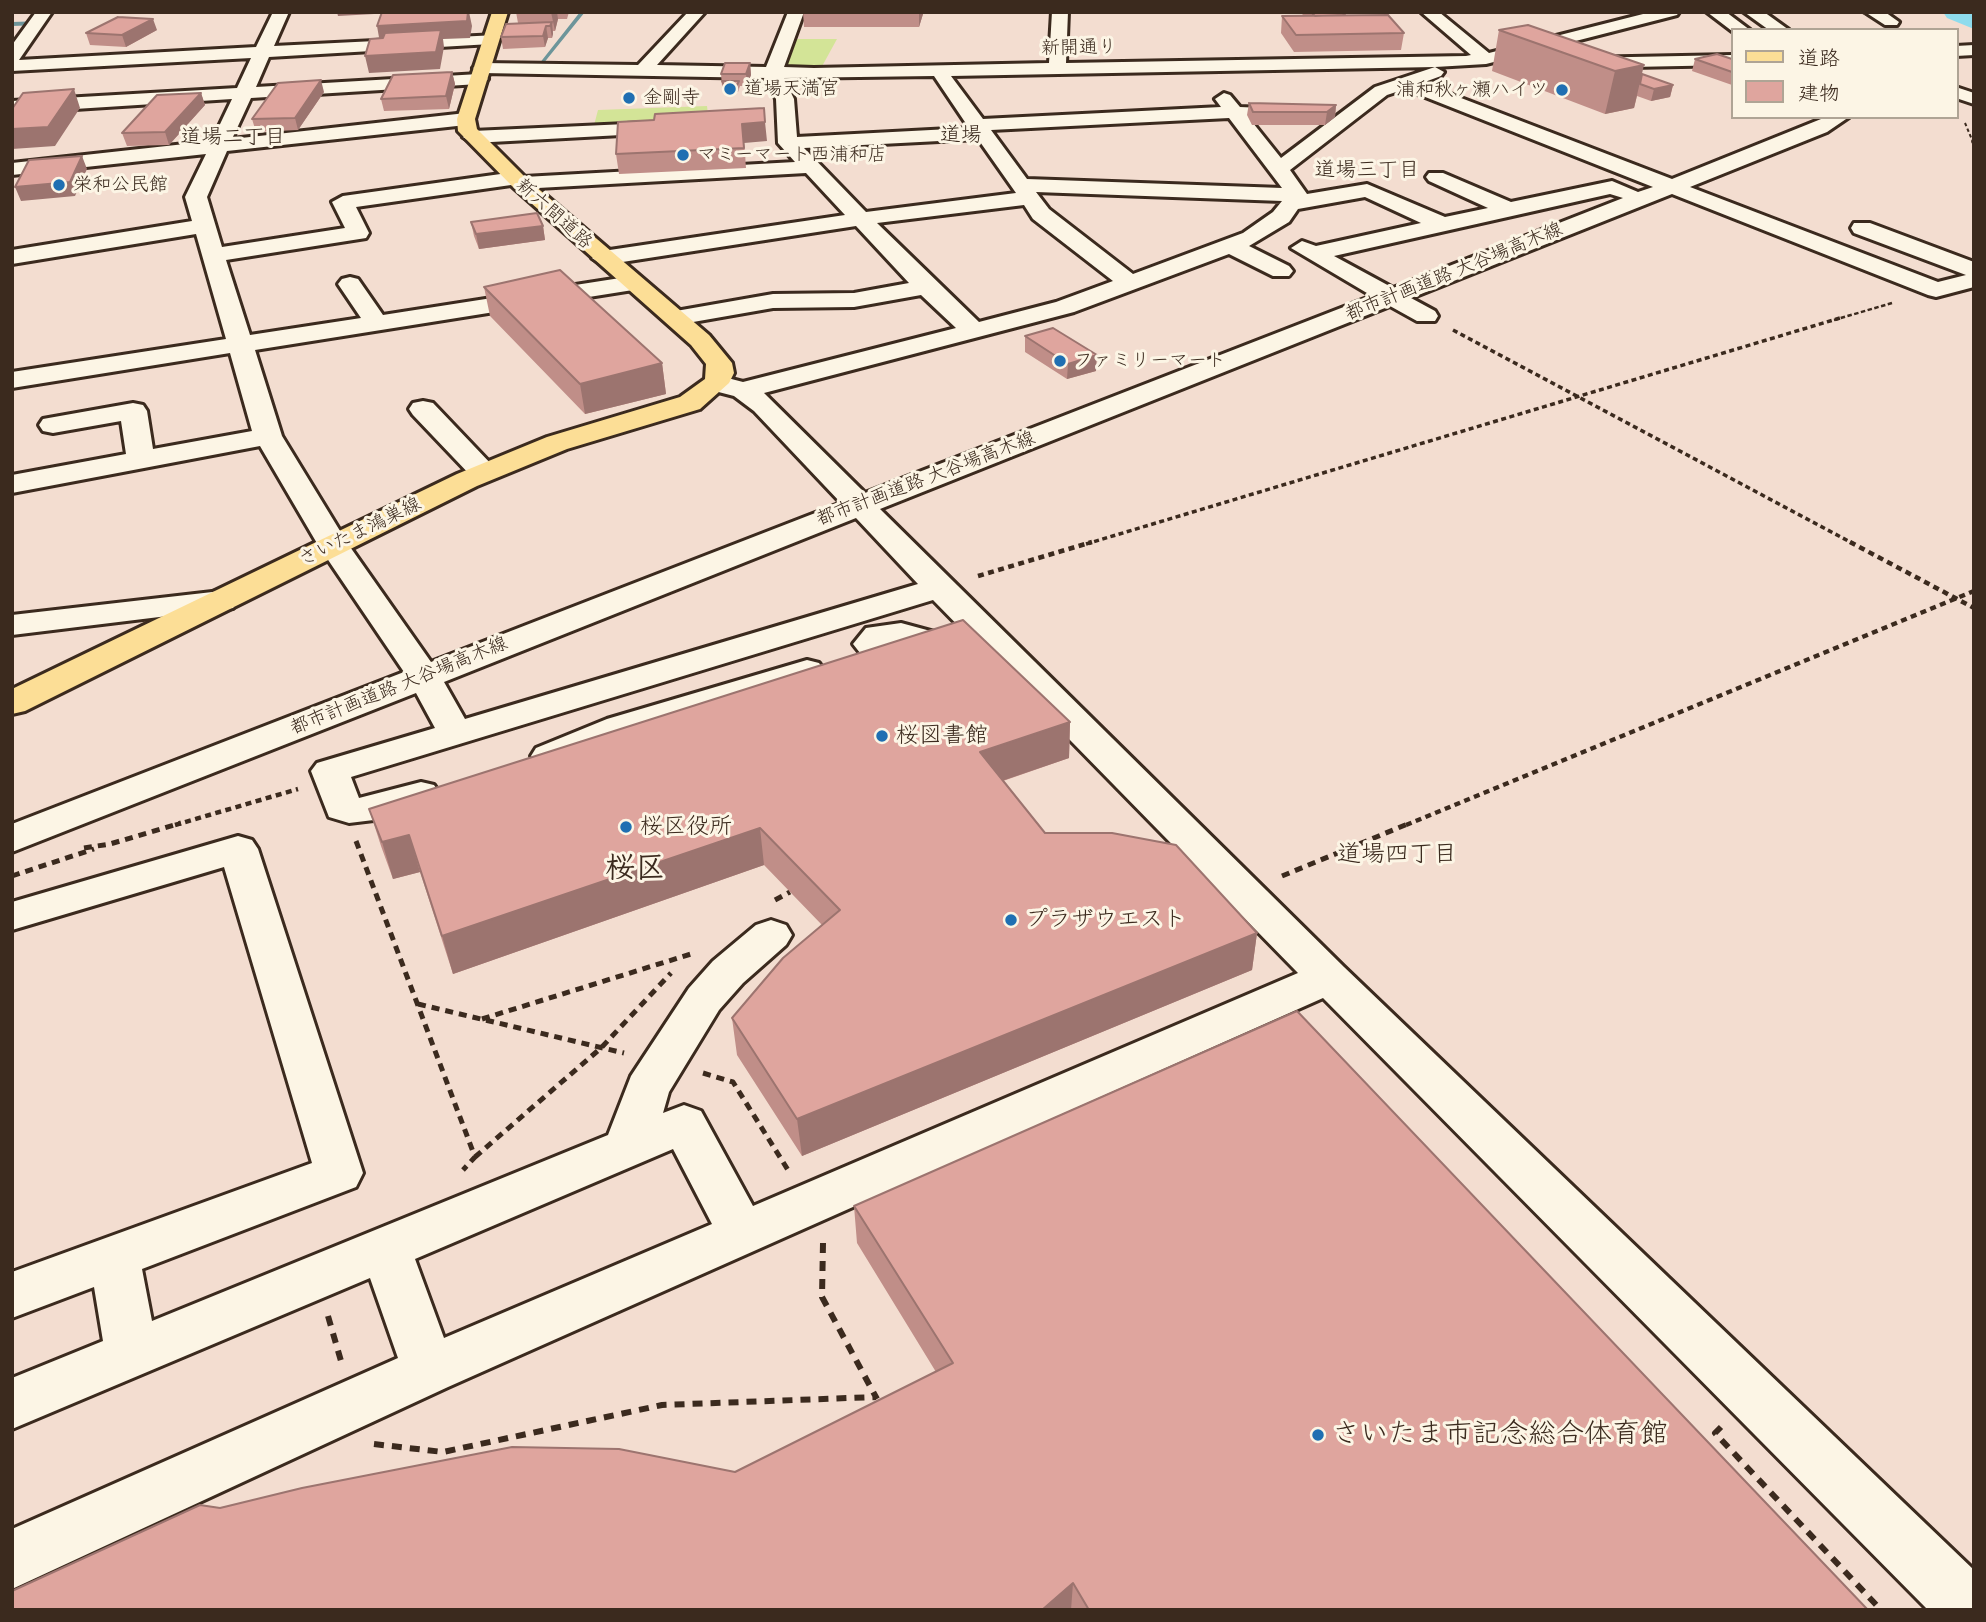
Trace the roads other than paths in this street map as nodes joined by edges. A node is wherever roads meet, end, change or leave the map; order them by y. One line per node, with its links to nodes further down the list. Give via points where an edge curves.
1 (44, 12): 20 (street)
2 (281, 12): 19 (street)
3 (500, 12): 15 (main road)
4 (697, 12): 27 (street)
5 (796, 12): 29 (street)
6 (1060, 12): 26 (street)
7 (1429, 12): 21 (street)
8 (1671, 12): 21 (street, 新開通り)
9 (1715, 12): 13 (street)
10 (1752, 12): 14 (street)
11 (1873, 12): 12 (street)
12 (1891, 22)
13 (1739, 28)
14 (1778, 28)
15 (491, 39): 18 (street); 30 (main road)
16 (1130, 46): 25 (street)
17 (1203, 46): 24 (street)
18 (335, 48): 19 (street); 33 (street, via 329,76)
19 (260, 52): 23 (street); 33 (street)
20 (12, 58)
21 (1476, 60): 22 (street, via 1494,64); 24 (street, 新開通り); 32 (street)
22 (1730, 60)
23 (12, 66)
24 (1208, 66): 25 (street, 新開通り); 35 (street)
25 (1133, 68): 26 (street, 新開通り)
26 (1057, 69): 28 (street, 新開通り)
27 (643, 70): 29 (street, 新開通り); 30 (street, 新開通り)
28 (939, 71): 29 (street, 新開通り); 42 (street)
29 (773, 72): 38 (street, via 785,99)
30 (481, 73): 33 (street, 新開通り); 41 (main road)
31 (12, 81): 33 (street, via 49,79 39,93)
32 (1407, 83): 36 (street, via 1381,91); 52 (street)
33 (250, 86): 34 (street); 44 (street)
34 (12, 107)
35 (1232, 112): 36 (street); 42 (street); 47 (street)
36 (1347, 116): 47 (street)
37 (1836, 119): 52 (street, 都市計画道路 大谷場高木線)
38 (788, 122): 39 (street); 43 (street)
39 (760, 123)
40 (692, 127): 41 (street)
41 (470, 128): 44 (street); 49 (main road, 新六間道路)
42 (979, 129): 43 (street); 51 (street)
43 (789, 143): 45 (street)
44 (220, 147): 46 (street); 58 (street, via 196,197)
45 (810, 167): 49 (street); 56 (street)
46 (12, 169)
47 (1279, 169): 53 (street)
48 (1436, 177): 55 (street)
49 (517, 180): 63 (street, via 343,202 358,233); 65 (main road, 新六間道路)
50 (1514, 185): 54 (street)
51 (1025, 191): 53 (street); 56 (street); 71 (street, via 1041,214)
52 (1655, 192): 54 (street, via 1612,187); 68 (street, via 1936,290); 73 (street, 都市計画道路 大谷場高木線)
53 (1295, 199): 57 (street, via 1367,190); 60 (street)
54 (1549, 200): 55 (street)
55 (1509, 209): 57 (street)
56 (861, 219): 65 (street); 72 (street)
57 (1442, 225): 62 (street)
58 (204, 226): 63 (street); 64 (street)
59 (1862, 228): 67 (street)
60 (1266, 229): 61 (street); 62 (street)
61 (1230, 246): 66 (street); 71 (street)
62 (1313, 254): 73 (street)
63 (214, 255): 78 (street)
64 (12, 257)
65 (603, 258): 69 (main road, 新六間道路)
66 (1281, 271)
67 (1974, 271)
68 (1974, 280)
69 (633, 283): 75 (main road, 新六間道路); 76 (street)
70 (350, 284): 76 (street)
71 (1132, 284): 77 (street)
72 (926, 288): 75 (street, via 854,300 773,301); 77 (street)
73 (1392, 297): 74 (street); 87 (street, 都市計画道路 大谷場高木線)
74 (1426, 316)
75 (676, 318): 80 (main road, 新六間道路, via 719,363)
76 (377, 323): 78 (street)
77 (973, 330): 80 (street)
78 (240, 345): 79 (street); 83 (street)
79 (12, 380)
80 (729, 387): 85 (main road, さいたま鴻巣線); 87 (street, via 764,405)
81 (424, 409): 85 (street)
82 (53, 425): 84 (street, via 133,411)
83 (268, 436): 84 (street); 88 (street)
84 (141, 461): 86 (street)
85 (483, 472): 88 (main road, さいたま鴻巣線)
86 (12, 484)
87 (860, 504): 89 (street); 93 (street, 都市計画道路 大谷場高木線)
88 (333, 545): 90 (main road, さいたま鴻巣線); 93 (street)
89 (939, 588): 92 (street); 95 (street)
90 (222, 601): 91 (street); 94 (main road, さいたま鴻巣線)
91 (12, 625)
92 (981, 630): 96 (street, via 937,643 890,633 872,639 870,647 850,657 620,727); 101 (street)
93 (424, 677): 95 (street); 98 (street, 都市計画道路 大谷場高木線)
94 (12, 703)
95 (455, 732): 97 (street, via 333,774 343,808 357,811)
96 (516, 766)
97 (449, 786)
98 (12, 838)
99 (12, 916): 105 (street, via 238,849 339,1173)
100 (769, 920): 102 (street, via 704,999 647,1089)
101 (1329, 978): 103 (street); 111 (street)
102 (628, 1147): 103 (street, via 684,1124); 104 (street)
103 (742, 1233): 108 (street)
104 (385, 1248): 107 (street); 108 (street)
105 (114, 1257): 106 (street); 107 (street)
106 (12, 1295)
107 (132, 1354): 109 (street)
108 (429, 1370): 110 (street)
109 (12, 1404)
110 (12, 1559)
111 (1971, 1610)

